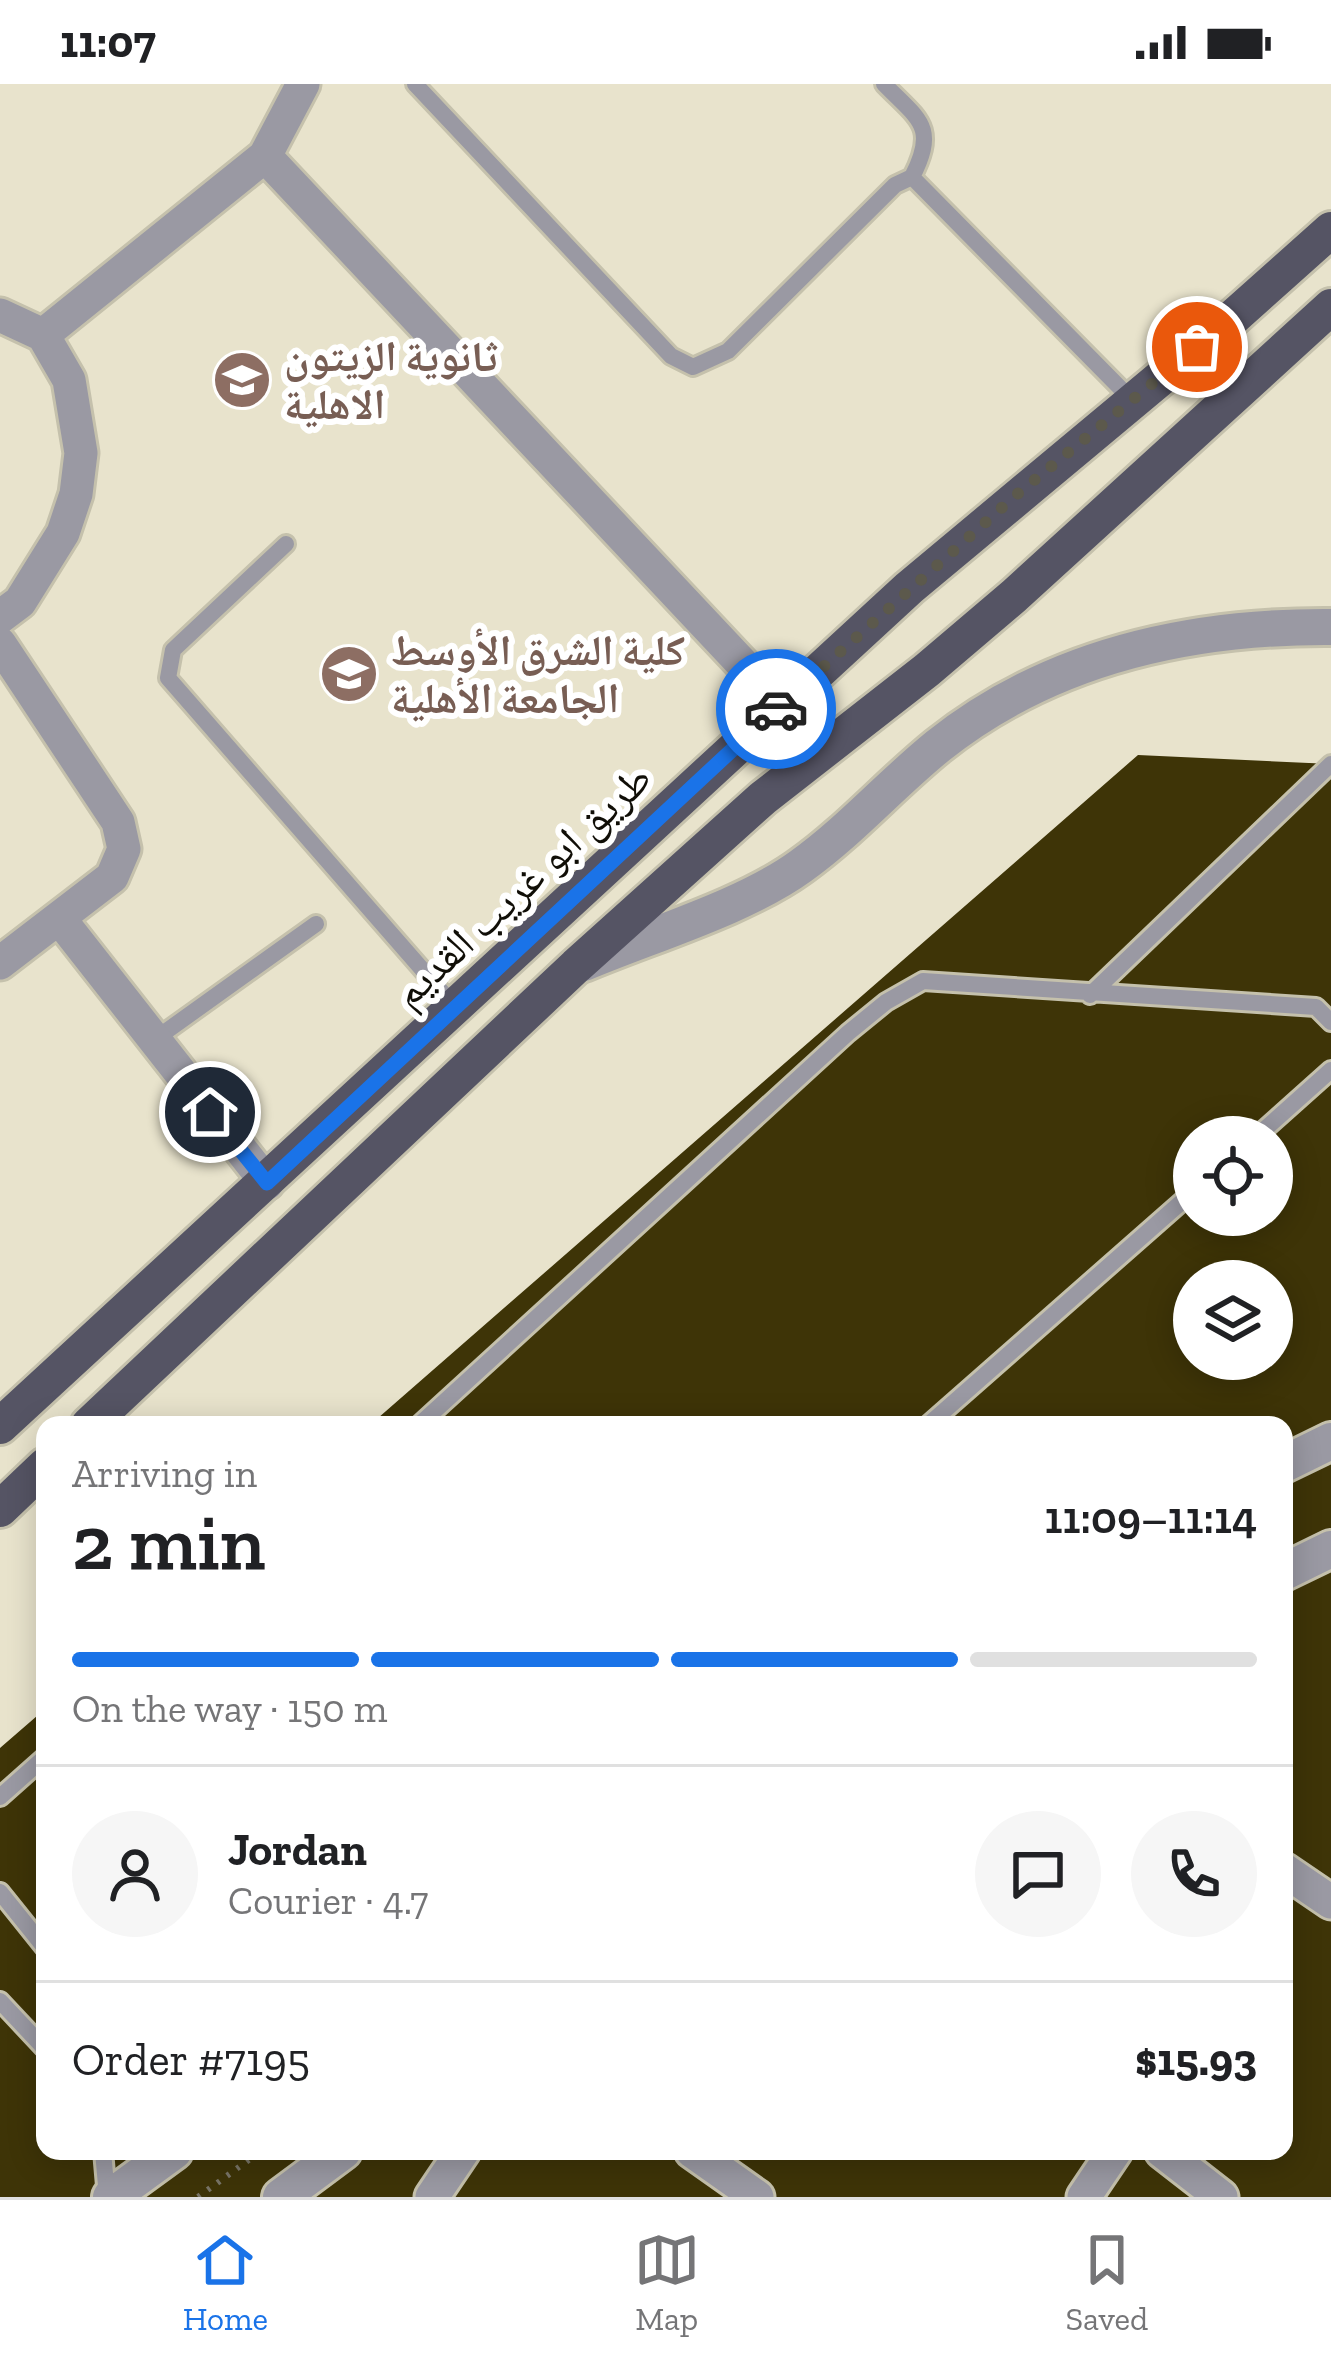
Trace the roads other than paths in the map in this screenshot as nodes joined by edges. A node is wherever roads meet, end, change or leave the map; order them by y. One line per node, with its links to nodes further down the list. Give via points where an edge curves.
1 (303, 84): 4 (street)
2 (415, 84): 5 (lane, via 671,356 694,367 728,351 895,184)
3 (884, 84): 5 (lane, via 925,128 926,150)
4 (265, 156): 9 (street); 15 (street)
5 (912, 177): 10 (lane)
6 (1331, 230): 10 (highway, طريق ابو غريب القديم)
7 (1331, 307): 20 (highway, via 996,611 763,798)
8 (0, 315): 9 (street)
9 (43, 335): 12 (street, via 69,380 81,453 76,494 42,572)
10 (1132, 400): 15 (highway, طريق ابو غريب القديم)
11 (286, 544): 22 (lane, via 173,650 169,678)
12 (0, 616)
13 (1331, 626): 20 (street, via 1162,641 1085,662 1006,698 939,746 800,867 754,894)
14 (0, 644): 17 (street, via 123,835 112,877)
15 (781, 705): 22 (highway, طريق ابو غريب القديم)
16 (1331, 764): 21 (lane)
17 (59, 918): 19 (street); 24 (street)
18 (316, 924): 24 (lane)
19 (0, 963)
20 (575, 966): 29 (highway)
21 (1090, 995): 23 (lane, via 1316,1007); 30 (lane, via 923,981 886,1002)
22 (456, 1008): 27 (highway, طريق ابو غريب القديم)
23 (1331, 1022)
24 (153, 1041): 27 (street)
25 (1331, 1070): 26 (lane)
26 (1280, 1116)
27 (267, 1183): 32 (highway, طريق ابو غريب القديم)
28 (1173, 1209): 31 (lane)
29 (98, 1416)
30 (429, 1416)
31 (938, 1416)
32 (0, 1426)
33 (1331, 1441): 34 (street)
34 (1293, 1460)
35 (36, 1475): 36 (highway)
36 (0, 1509)
37 (1331, 1549): 38 (street)
38 (1293, 1568)
39 (36, 1765): 40 (lane)
40 (0, 1797)
41 (1293, 1886): 43 (street)
42 (0, 1892): 44 (lane)
43 (1331, 1902)
44 (36, 1937)
45 (0, 2001): 46 (lane)
46 (36, 2039)
47 (104, 2160): 54 (lane)
48 (161, 2160): 54 (street)
49 (331, 2160): 55 (street)
50 (457, 2160): 56 (street)
51 (705, 2160): 57 (street)
52 (1109, 2160): 58 (street)
53 (1174, 2160): 59 (street)
54 (109, 2197)
55 (281, 2197)
56 (432, 2197)
57 (757, 2197)
58 (1084, 2197)
59 (1221, 2197)

